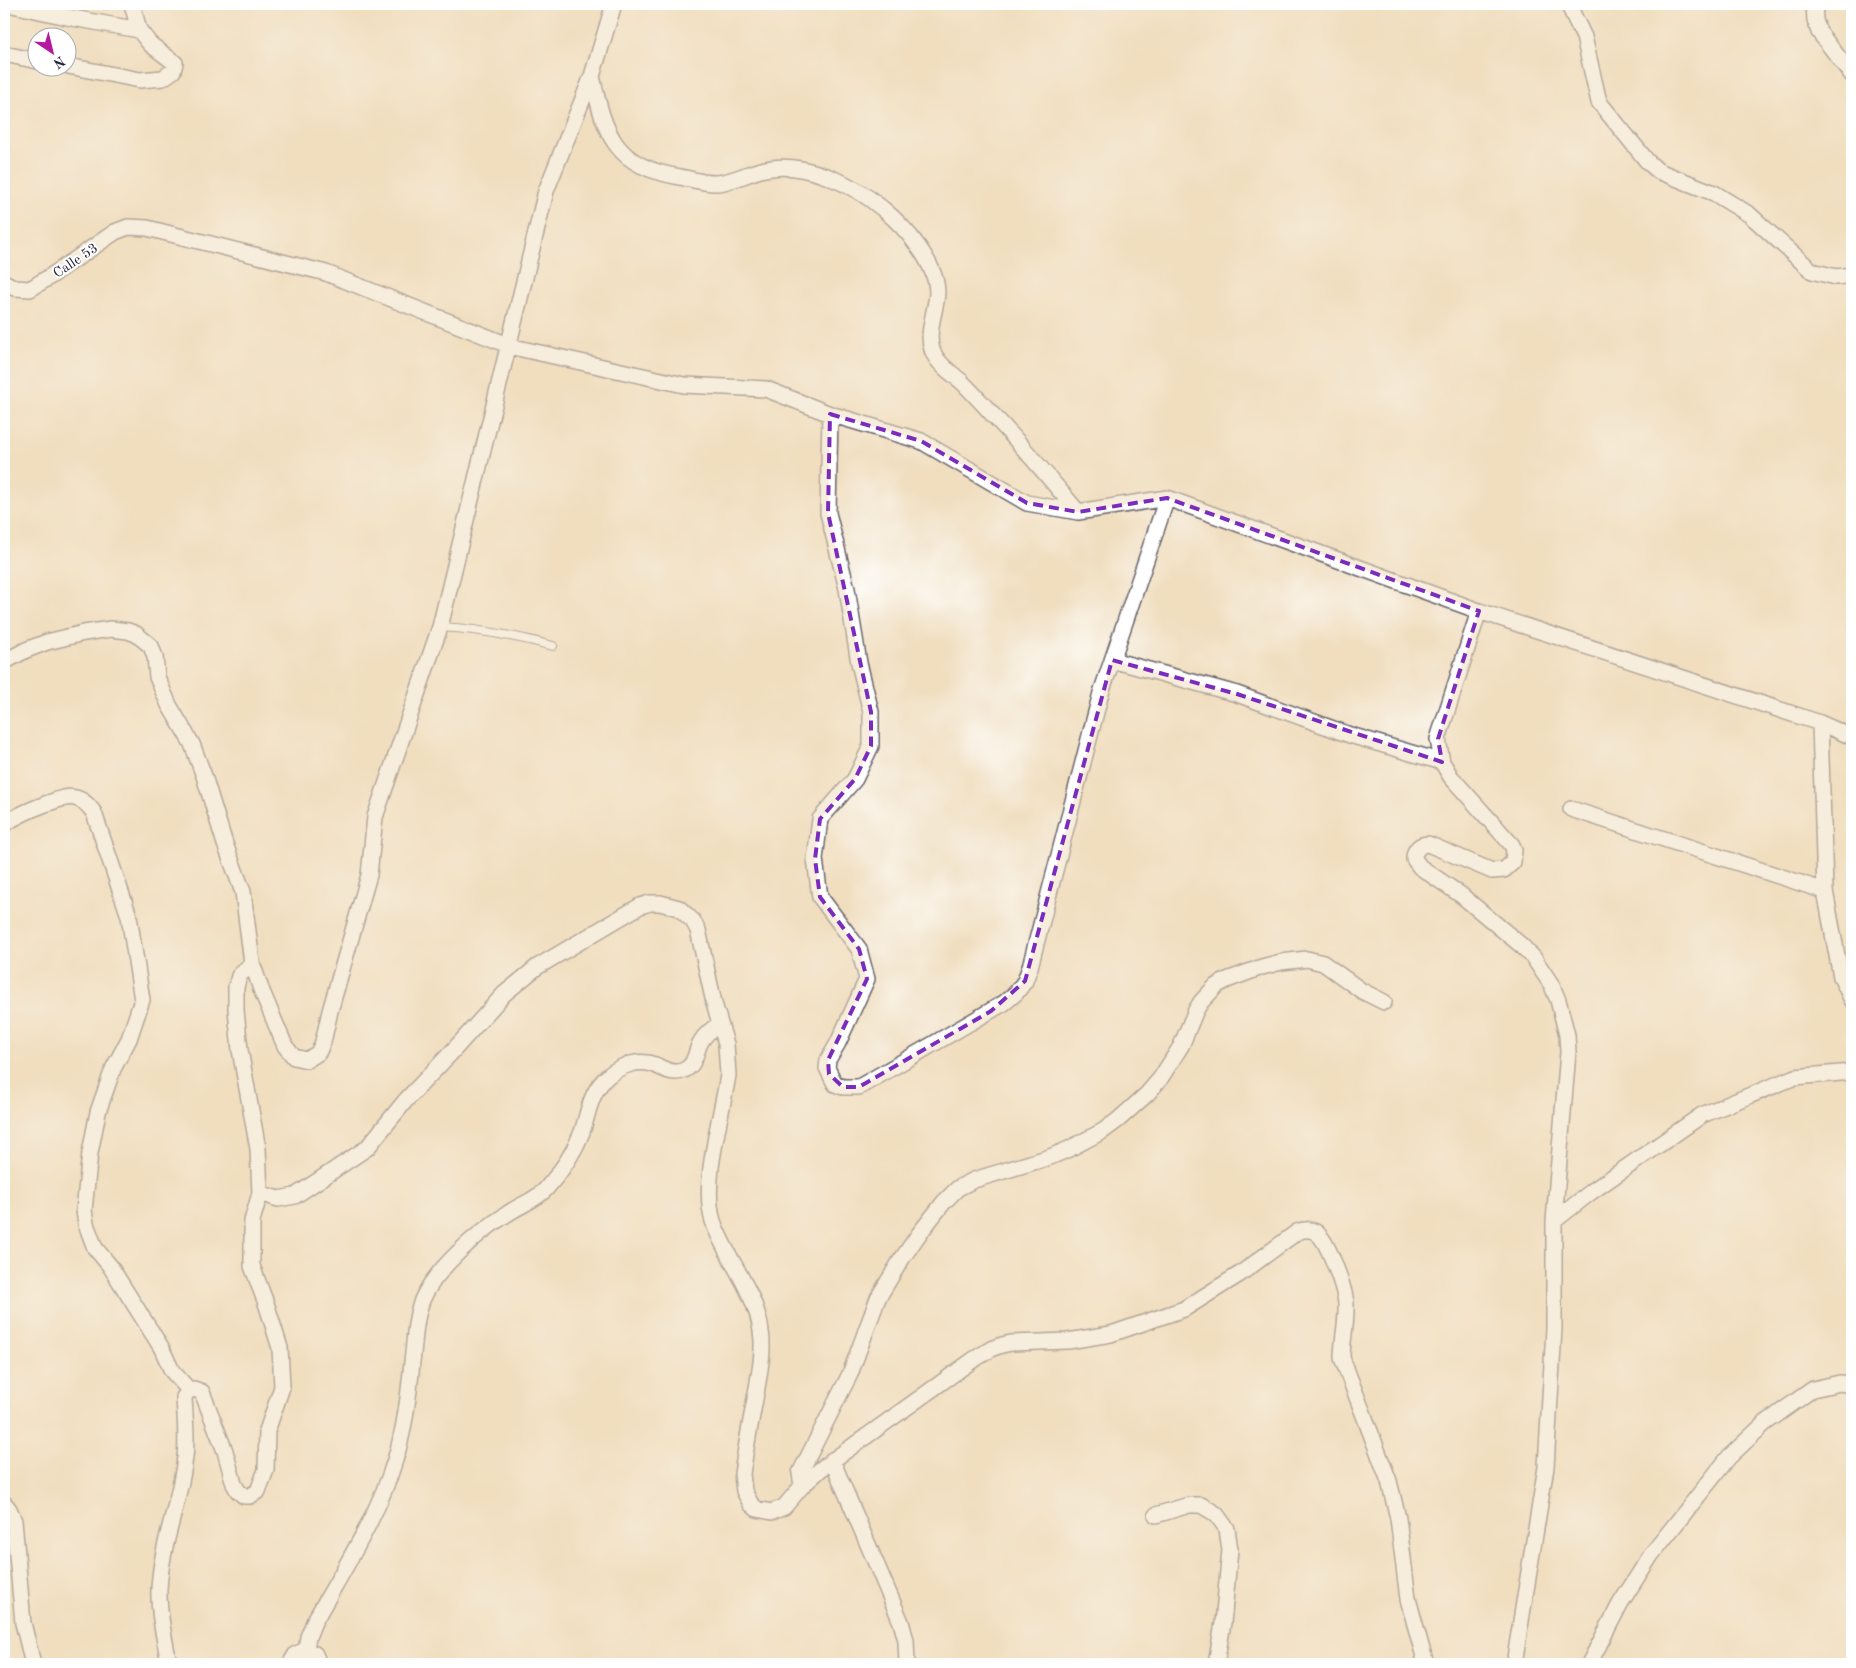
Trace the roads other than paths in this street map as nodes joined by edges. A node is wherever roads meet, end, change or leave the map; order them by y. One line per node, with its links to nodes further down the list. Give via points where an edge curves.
1 (8, 4): 6 (street)
2 (132, 4): 6 (street)
3 (614, 4): 11 (street)
4 (1568, 4): 12 (street, via 1584,37 1599,102 1647,161 1658,171 1714,193 1750,214 1812,271 1836,277)
5 (1814, 4): 10 (street, via 1819,32)
6 (139, 30): 9 (street, via 150,44 175,64 173,71 163,78 140,80)
7 (4, 54): 8 (street)
8 (28, 59)
9 (78, 68)
10 (1852, 75)
11 (592, 76): 14 (street, via 546,191); 17 (street, via 607,128 618,148 636,163 666,175 717,183 766,169 802,170 846,185 884,209 916,244 933,272 937,292 930,332 936,359 999,421)
12 (1852, 275)
13 (4, 282): 14 (street, Calle 53, via 15,288 30,289 115,232 128,227 147,228 326,273)
14 (507, 346): 15 (street, Calle 53, via 684,385 766,389); 19 (street)
15 (830, 414): 17 (street, Calle 53, via 921,441 1027,504); 21 (street, via 828,513 871,712 871,746 855,779 820,820 815,859 820,897 860,949 867,979 828,1060 827,1068 835,1084 859,1087 1004,1003 1025,981)
16 (1167, 498): 17 (street, Calle 53); 18 (street); 21 (street)
17 (1078, 512)
18 (1479, 611): 23 (street); 25 (street, via 1438,740)
19 (440, 627): 20 (lane, via 521,637); 29 (street, via 375,817 369,874 318,1053 307,1060 294,1057 285,1046)
20 (553, 646)
21 (1112, 660): 25 (street, via 1237,694 1350,735)
22 (4, 662): 29 (street, via 47,642 111,629 136,634 151,646 157,677 192,744 243,892)
23 (1820, 723): 24 (street); 28 (street)
24 (1852, 737)
25 (1442, 762): 35 (street, via 1451,777 1512,845 1513,862 1498,872 1428,844 1417,849 1414,854 1416,864 1461,895 1522,946 1551,984 1564,1017 1568,1052)
26 (1571, 809): 28 (street)
27 (4, 824): 37 (street, via 59,798 73,797 86,803 94,813 129,916 142,1000 98,1112 84,1210 95,1248 161,1347 172,1371)
28 (1825, 891): 30 (street, via 1841,977)
29 (252, 963): 34 (street, via 239,976 236,1010 258,1148)
30 (1852, 1000)
31 (1384, 1002): 39 (street, via 1362,991 1323,963 1307,959 1281,962 1227,980 1216,986 1201,1002 1182,1046 1160,1079 1118,1120 1069,1150 958,1188 900,1260 878,1298 850,1374 800,1473)
32 (720, 1024): 34 (street, via 698,930 693,921 670,904 640,906 537,967 504,994 406,1100 367,1148 295,1196 278,1199); 39 (street, via 726,1044 728,1075 709,1203 713,1221 755,1307 762,1332 761,1364 742,1474 744,1491 757,1509 772,1512 784,1507); 42 (street, via 703,1038 692,1064 681,1071 634,1063 608,1076 593,1093 574,1149 553,1181 540,1196 508,1213 467,1245 429,1287 416,1322 410,1384 396,1460 377,1506 314,1622)
33 (1852, 1072): 35 (street, via 1795,1076 1702,1115)
34 (260, 1193): 37 (street, via 252,1221 252,1266 280,1348 282,1387 267,1431 266,1470 254,1494 244,1496 238,1491 204,1396 198,1390)
35 (1554, 1221): 50 (street, via 1554,1329 1546,1467)
36 (1852, 1385): 51 (street, via 1840,1383 1813,1389 1764,1424 1729,1457 1651,1556 1620,1604)
37 (189, 1390): 44 (street, via 184,1397 187,1426 184,1467 164,1549 159,1587)
38 (832, 1460): 39 (street); 47 (street, via 901,1622); 49 (street, via 993,1348 1011,1343 1090,1338 1132,1328 1184,1309 1240,1274 1297,1232 1314,1231 1327,1248 1344,1290 1346,1315 1342,1358 1389,1481 1398,1518 1408,1600)
39 (802, 1486)
40 (4, 1503): 43 (street, via 14,1521 23,1624)
41 (1156, 1515): 48 (street, via 1189,1505 1201,1505 1216,1514 1227,1529 1230,1550)
42 (306, 1650): 45 (street, via 296,1654); 46 (street, via 315,1654)
43 (33, 1664)
44 (169, 1664)
45 (290, 1664)
46 (319, 1664)
47 (908, 1664)
48 (1216, 1664)
49 (1426, 1664)
50 (1514, 1664)
51 (1589, 1664)

